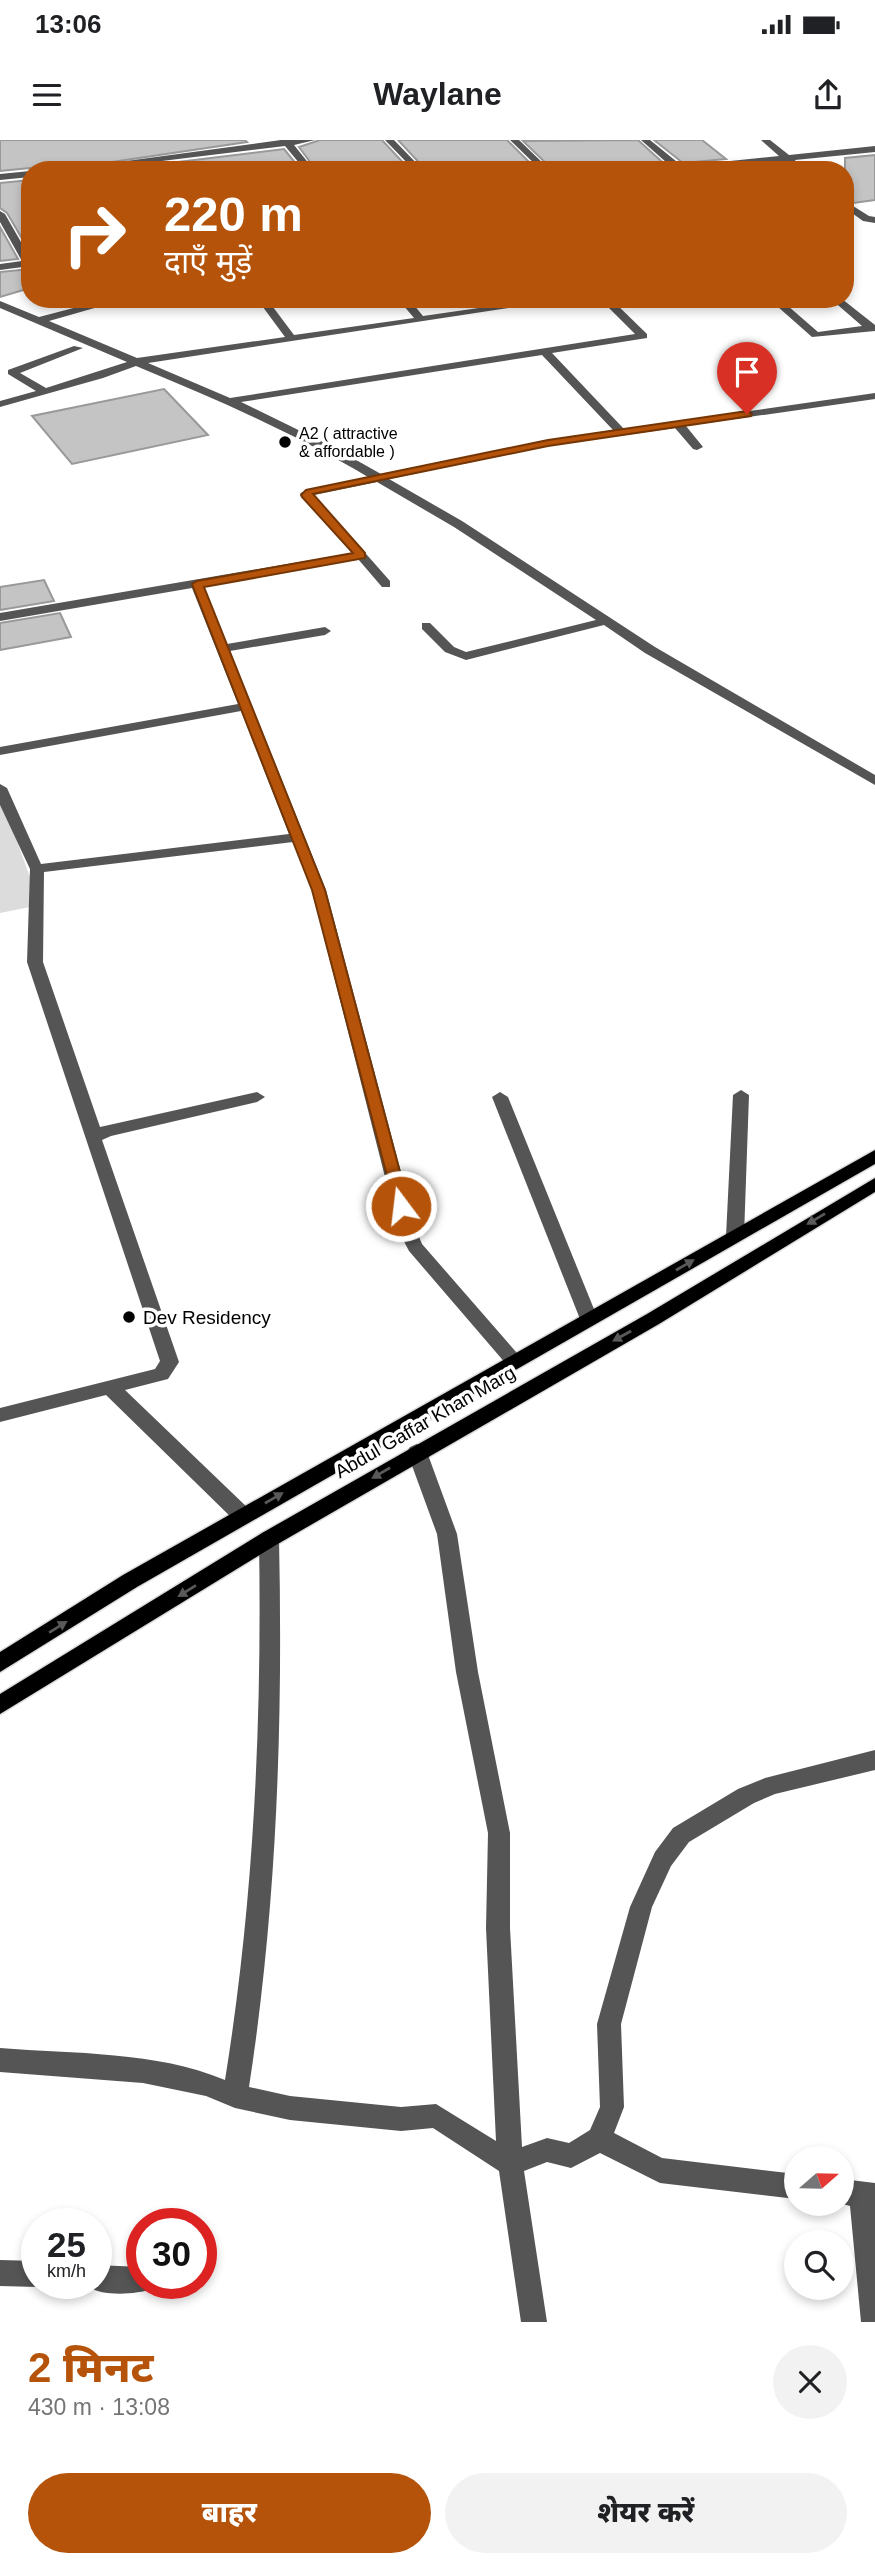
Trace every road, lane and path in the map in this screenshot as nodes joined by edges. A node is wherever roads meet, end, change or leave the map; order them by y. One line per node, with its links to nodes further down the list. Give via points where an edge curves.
1 (205, 140): 9 (street)
2 (311, 140): 7 (street)
3 (389, 140): 15 (street)
4 (514, 140): 16 (street)
5 (645, 140): 17 (street)
6 (765, 140): 11 (street)
7 (286, 141): 9 (street); 14 (street)
8 (875, 149): 11 (street)
9 (213, 151): 10 (street)
10 (162, 157): 12 (street); 13 (street)
11 (789, 159): 18 (street); 19 (street)
12 (132, 161)
13 (165, 161)
14 (303, 161)
15 (410, 161)
16 (536, 161)
17 (671, 161)
18 (767, 161)
19 (791, 161)
20 (21, 175): 21 (street)
21 (0, 177)
22 (854, 210): 24 (street)
23 (0, 214): 25 (street)
24 (875, 220)
25 (21, 249)
26 (21, 264): 27 (street)
27 (0, 267)
28 (0, 304): 36 (street)
29 (86, 308): 36 (street)
30 (269, 308): 39 (street)
31 (411, 308): 37 (street)
32 (496, 308): 37 (street)
33 (613, 308): 41 (street, via 643,336)
34 (784, 308): 38 (street, via 816,335)
35 (847, 308): 38 (street)
36 (40, 320): 42 (street)
37 (421, 320): 39 (street)
38 (873, 328)
39 (291, 338): 42 (street)
40 (78, 348): 43 (street, via 12,372)
41 (545, 352): 45 (street); 48 (street)
42 (139, 361): 43 (street); 45 (street)
43 (47, 392): 46 (street)
44 (875, 396): 47 (street)
45 (229, 401): 50 (street)
46 (0, 404)
47 (677, 423): 48 (street); 49 (street)
48 (621, 432): 50 (street)
49 (696, 447)
50 (379, 478): 51 (street, via 306,493); 55 (street)
51 (361, 555): 52 (street); 53 (street)
52 (197, 584): 54 (street); 58 (street)
53 (386, 584)
54 (0, 617)
55 (606, 621): 56 (street, via 466,656 451,651); 61 (street)
56 (426, 626)
57 (324, 631): 58 (street)
58 (222, 649): 59 (street)
59 (247, 706): 60 (street); 63 (street)
60 (0, 751)
61 (875, 781)
62 (0, 788): 64 (street)
63 (299, 837): 64 (street); 73 (street, via 318,890 408,1232 422,1255)
64 (37, 869): 68 (street, via 34,962)
65 (741, 1095): 71 (street)
66 (257, 1097): 68 (street)
67 (500, 1097): 72 (street)
68 (95, 1136): 74 (street, via 170,1362 162,1374)
69 (875, 1156): 71 (main road, Abdul Gaffar Khan Marg)
70 (875, 1184): 76 (main road, Abdul Gaffar Khan Marg, one-way to 76, via 653,1319)
71 (735, 1236): 72 (main road, Abdul Gaffar Khan Marg, one-way to 71)
72 (589, 1319): 73 (main road, Abdul Gaffar Khan Marg)
73 (514, 1360): 77 (main road, Abdul Gaffar Khan Marg, one-way to 73)
74 (112, 1389): 75 (street); 77 (street)
75 (0, 1415)
76 (417, 1452): 78 (main road, Abdul Gaffar Khan Marg, one-way to 78); 85 (street, via 447,1534 467,1672 499,1833 498,1928)
77 (243, 1516): 79 (main road, Abdul Gaffar Khan Marg, one-way to 77)
78 (269, 1539): 80 (main road, Abdul Gaffar Khan Marg, one-way to 80); 83 (street, via 268,1761 250,2012)
79 (0, 1664)
80 (0, 1705)
81 (875, 1760): 84 (street, via 810,1773 746,1796 675,1843 642,1907 609,2024 612,2107)
82 (0, 2060): 83 (street, via 143,2071 206,2084)
83 (235, 2096): 85 (street, via 290,2108 401,2119 436,2116)
84 (599, 2138): 85 (street, via 571,2156 547,2151); 86 (street, via 660,2171)
85 (510, 2164): 90 (street)
86 (784, 2186)
87 (859, 2194): 91 (street)
88 (0, 2273): 89 (street)
89 (21, 2274)
90 (534, 2322)
91 (874, 2322)

